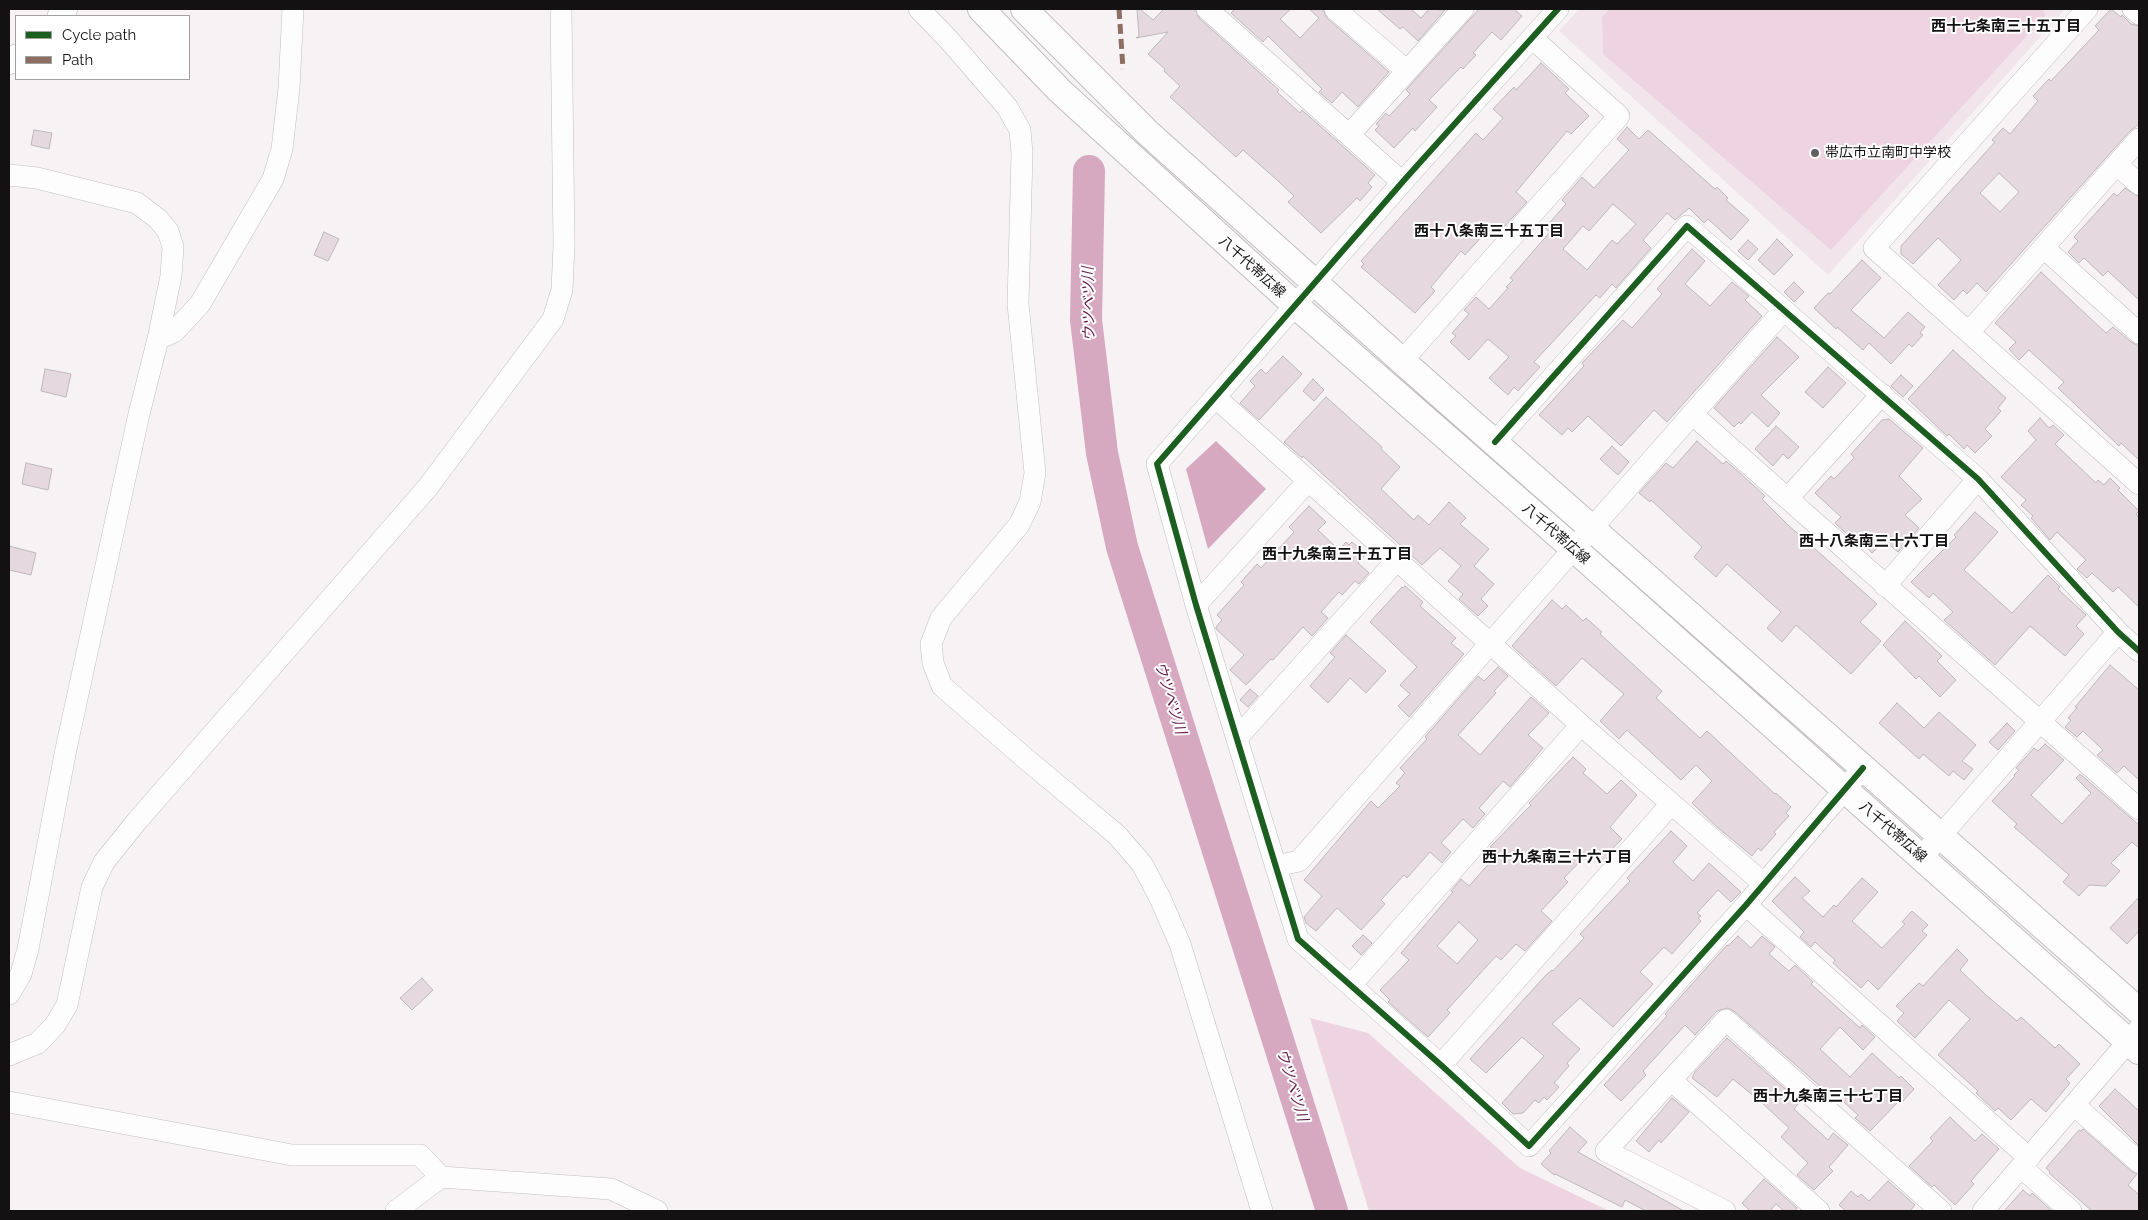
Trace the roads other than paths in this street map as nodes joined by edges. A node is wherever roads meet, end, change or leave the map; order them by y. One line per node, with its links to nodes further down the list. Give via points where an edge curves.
1 (293, 9): 27 (street, via 282,150 273,179 200,304 174,332)
2 (561, 9): 61 (street, via 564,245 562,290 552,319 428,487 104,862 92,887 67,1005 55,1025 38,1043)
3 (919, 9): 71 (street, via 950,40 1007,108 1020,130 1018,304 1035,473 1030,502 1019,525 941,618 931,644 933,663 942,686 1118,835 1142,864 1180,944)
4 (981, 9): 23 (main road, 八千代帯広線, via 1060,91)
5 (1024, 9): 22 (main road, 八千代帯広線, via 1148,133)
6 (1207, 9): 15 (street)
7 (1335, 9): 14 (street)
8 (1463, 9): 14 (street)
9 (1558, 9): 13 (street)
10 (2087, 9): 25 (street, via 1874,248)
11 (2133, 9): 12 (street)
12 (2139, 14)
13 (1532, 38): 19 (street); 28 (street, via 1619,116)
14 (1407, 71): 15 (street)
15 (1349, 135): 19 (street)
16 (2139, 139): 17 (street)
17 (2117, 165): 20 (street); 21 (street)
18 (9, 176): 27 (street, via 37,178 137,203 158,219 168,231 173,247 171,276)
19 (1402, 182): 22 (street)
20 (2139, 184)
21 (2044, 249): 25 (street); 26 (street)
22 (1314, 282): 23 (street); 28 (main road, 八千代帯広線)
23 (1295, 306): 30 (street); 38 (main road, 八千代帯広線)
24 (1783, 311): 29 (street); 31 (street); 32 (street, via 1687,226)
25 (1969, 332): 35 (street)
26 (2139, 333)
27 (158, 339): 58 (street, via 66,748 28,949 21,974)
28 (1402, 361): 32 (main road, 八千代帯広線)
29 (1882, 394): 33 (street); 36 (street)
30 (1215, 397): 34 (street); 41 (street, via 1157,464)
31 (1692, 414): 36 (street); 37 (street)
32 (1495, 442): 37 (main road, 八千代帯広線)
33 (1978, 480): 40 (street); 42 (street)
34 (1308, 481): 39 (street); 41 (street)
35 (2139, 484)
36 (1788, 498): 40 (street)
37 (1592, 527): 38 (street); 48 (main road, 八千代帯広線)
38 (1573, 548): 43 (street); 49 (main road, 八千代帯広線)
39 (1397, 560): 43 (street); 47 (street)
40 (1885, 586): 45 (street)
41 (1196, 605): 47 (street)
42 (2118, 632): 44 (street); 45 (street)
43 (1490, 643): 46 (street); 54 (street, via 1300,861)
44 (2139, 651)
45 (2040, 722): 51 (street); 52 (street)
46 (1581, 724): 50 (street); 57 (street)
47 (1237, 738): 54 (street)
48 (1863, 768): 49 (street); 52 (main road, 八千代帯広線)
49 (1845, 790): 53 (main road, 八千代帯広線); 55 (street)
50 (1671, 804): 55 (street); 62 (street)
51 (2139, 809)
52 (1940, 837): 53 (street); 59 (main road, 八千代帯広線)
53 (1922, 857): 60 (main road, 八千代帯広線)
54 (1276, 866): 57 (street, via 1298,939)
55 (1764, 884): 56 (street)
56 (1746, 904): 62 (street, via 1530,1146); 66 (street)
57 (1351, 985): 62 (street)
58 (9, 994)
59 (2139, 1011)
60 (2136, 1041): 65 (street)
61 (9, 1055)
62 (1441, 1065)
63 (1672, 1081): 72 (street, via 1606,1151); 73 (street); 74 (street, via 1726,1020)
64 (9, 1102): 68 (street, via 292,1155 420,1155)
65 (2074, 1105): 66 (street); 67 (street)
66 (2025, 1162): 75 (street); 76 (street)
67 (2139, 1162)
68 (441, 1177): 69 (street); 70 (street, via 611,1189)
69 (396, 1211)
70 (657, 1211)
71 (1262, 1211)
72 (1725, 1211)
73 (1819, 1211)
74 (1941, 1211)
75 (1983, 1211)
76 (2071, 1211)

